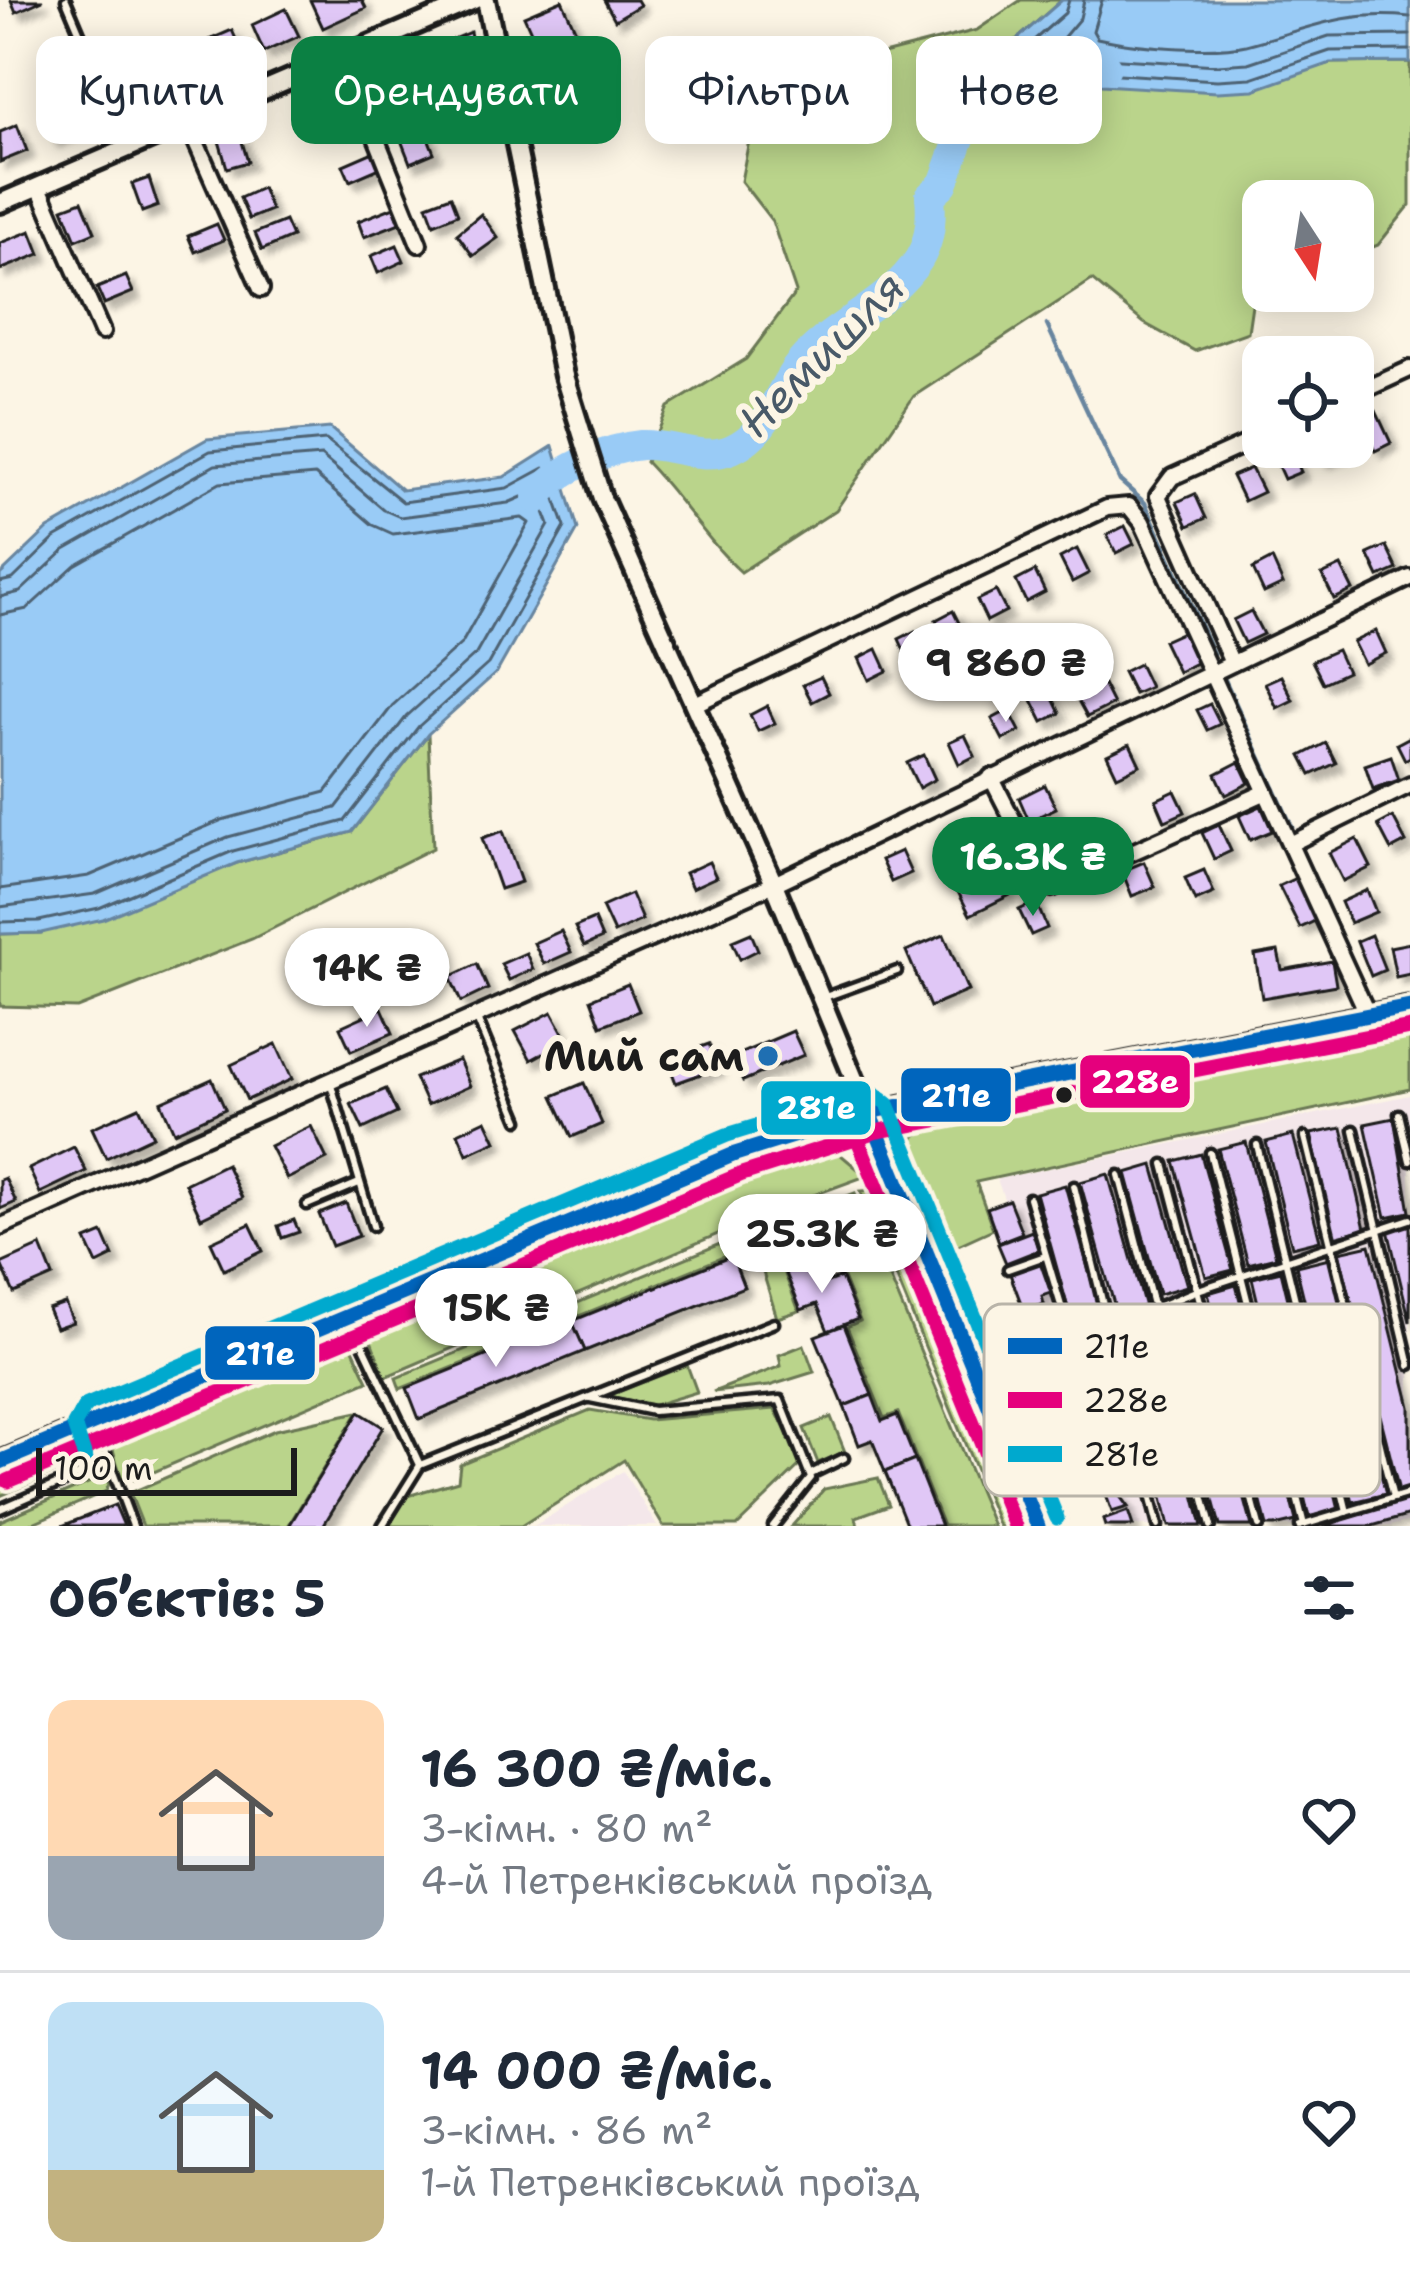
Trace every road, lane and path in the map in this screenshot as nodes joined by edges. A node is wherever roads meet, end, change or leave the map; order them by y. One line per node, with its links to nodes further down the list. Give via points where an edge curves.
1 (66, 0): 8 (lane)
2 (474, 0): 4 (street)
3 (486, 0): 21 (street, via 575,415 602,498)
4 (390, 36)
5 (139, 144): 8 (street)
6 (197, 144): 12 (street)
7 (379, 144): 11 (street)
8 (129, 148): 9 (street)
9 (39, 187): 10 (street); 13 (street)
10 (0, 203)
11 (419, 244)
12 (262, 289)
13 (102, 332)
14 (1410, 369): 15 (street)
15 (1374, 385)
16 (1242, 445): 17 (street, via 1172,477)
17 (1145, 501): 19 (street); 20 (street); 21 (street, via 1107,508)
18 (1410, 578): 19 (street)
19 (1231, 661): 20 (street)
20 (1211, 671): 22 (street); 24 (street)
21 (695, 704): 26 (street)
22 (991, 777): 24 (street, via 1052,888); 26 (street)
23 (1410, 785): 25 (street)
24 (1266, 792): 25 (street)
25 (1290, 844): 31 (street)
26 (774, 884): 28 (street); 30 (street)
27 (897, 971): 28 (lane)
28 (822, 998): 33 (street)
29 (1410, 1007): 31 (street)
30 (476, 1015): 32 (street); 35 (lane)
31 (1368, 1016): 33 (street)
32 (330, 1081): 43 (lane); 49 (street)
33 (869, 1112): 65 (street, via 735,1154); 68 (street)
34 (1400, 1114): 40 (lane)
35 (519, 1120)
36 (1354, 1130): 50 (lane)
37 (1305, 1137): 51 (lane)
38 (1258, 1145): 53 (lane)
39 (1210, 1153): 55 (lane)
40 (1410, 1160)
41 (1164, 1164): 56 (lane)
42 (1119, 1175): 59 (lane)
43 (360, 1182): 46 (lane); 48 (lane)
44 (1074, 1186): 58 (lane)
45 (1029, 1198): 52 (lane)
46 (307, 1205)
47 (1410, 1219): 50 (lane)
48 (373, 1226)
49 (0, 1227)
50 (1378, 1230): 51 (lane); 67 (lane)
51 (1331, 1246): 53 (lane); 64 (lane)
52 (1045, 1256): 54 (lane); 57 (lane)
53 (1286, 1261): 55 (lane); 63 (lane)
54 (1008, 1269)
55 (1243, 1275): 56 (lane); 62 (lane)
56 (1198, 1289): 60 (lane); 61 (lane)
57 (1058, 1304)
58 (1104, 1304)
59 (1153, 1304)
60 (1165, 1304)
61 (1202, 1304)
62 (1250, 1304)
63 (1296, 1304)
64 (1345, 1304)
65 (350, 1316): 70 (street); 75 (lane)
66 (774, 1323): 69 (lane)
67 (1410, 1364)
68 (984, 1392)
69 (587, 1397): 75 (lane); 76 (lane, via 653,1412 778,1399)
70 (95, 1424): 73 (street); 74 (lane)
71 (1380, 1445): 84 (lane)
72 (844, 1458): 76 (lane)
73 (0, 1462)
74 (109, 1462): 85 (lane); 87 (lane)
75 (420, 1466): 88 (lane)
76 (811, 1474): 89 (lane)
77 (1410, 1493): 84 (lane)
78 (1150, 1496): 91 (lane)
79 (1203, 1496): 92 (lane)
80 (1251, 1496): 93 (lane)
81 (1295, 1496): 94 (lane)
82 (1343, 1496): 86 (lane)
83 (1027, 1497): 90 (street)
84 (1393, 1498): 86 (lane)
85 (0, 1509)
86 (1347, 1513): 94 (lane)
87 (133, 1526)
88 (382, 1526)
89 (773, 1526)
90 (1038, 1526)
91 (1158, 1526)
92 (1211, 1526)
93 (1259, 1526)
94 (1302, 1526)

